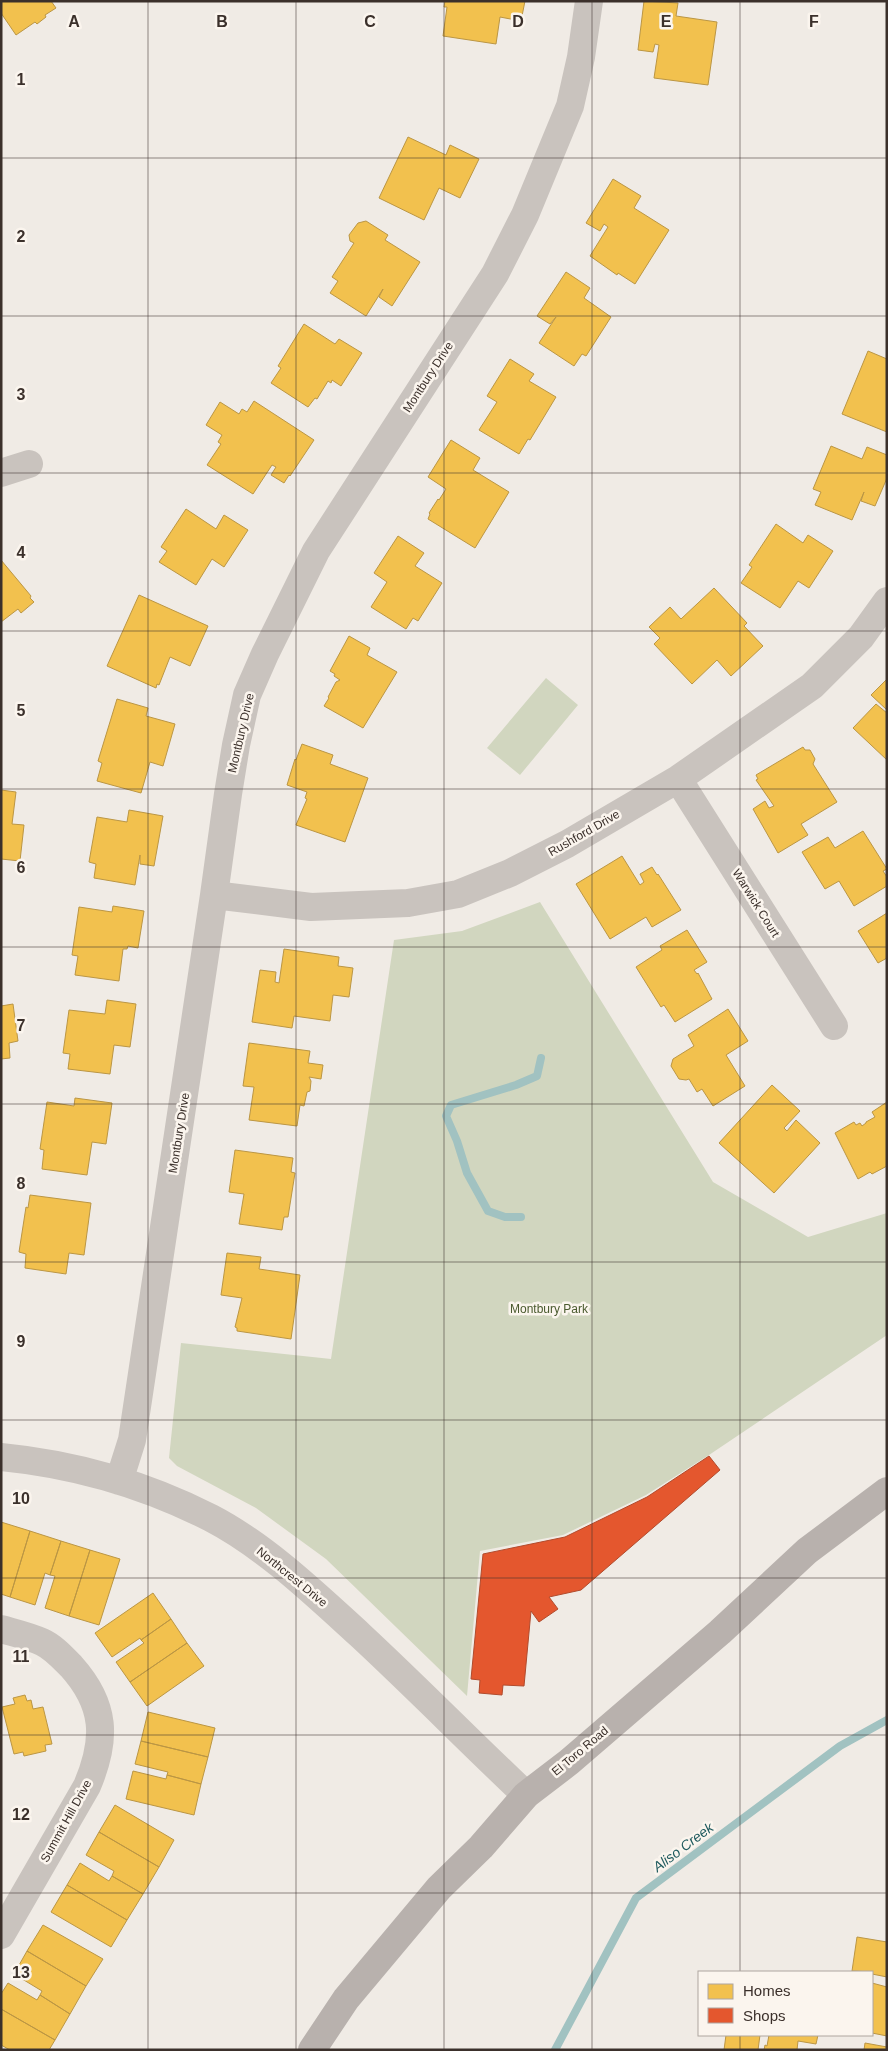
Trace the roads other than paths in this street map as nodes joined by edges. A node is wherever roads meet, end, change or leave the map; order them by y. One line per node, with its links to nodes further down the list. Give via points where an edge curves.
1 (589, 1): 6 (street, Montbury Drive, via 570,106 525,215 495,274 316,551 261,662 248,695 236,745)
2 (29, 464): 3 (street)
3 (1, 473)
4 (887, 601): 5 (street, Rushford Drive, via 861,637 812,686)
5 (678, 779): 6 (street, Rushford Drive, via 567,844 510,873 458,894 408,903 311,907); 7 (street, Warwick Court)
6 (214, 894): 9 (street, Montbury Drive, via 132,1440)
7 (834, 1026)
8 (1, 1457): 9 (street, Northcrest Drive)
9 (120, 1481): 12 (street, Northcrest Drive, via 212,1519 260,1549 328,1605)
10 (887, 1491): 12 (main road, El Toro Road, via 807,1551 720,1632)
11 (1, 1629): 13 (street, Summit Hill Drive, via 43,1642 59,1653 85,1682 98,1710 100,1729 95,1767 87,1786)
12 (526, 1795): 14 (main road, El Toro Road, via 439,1888 346,1999)
13 (3, 1928)
14 (312, 2050)

